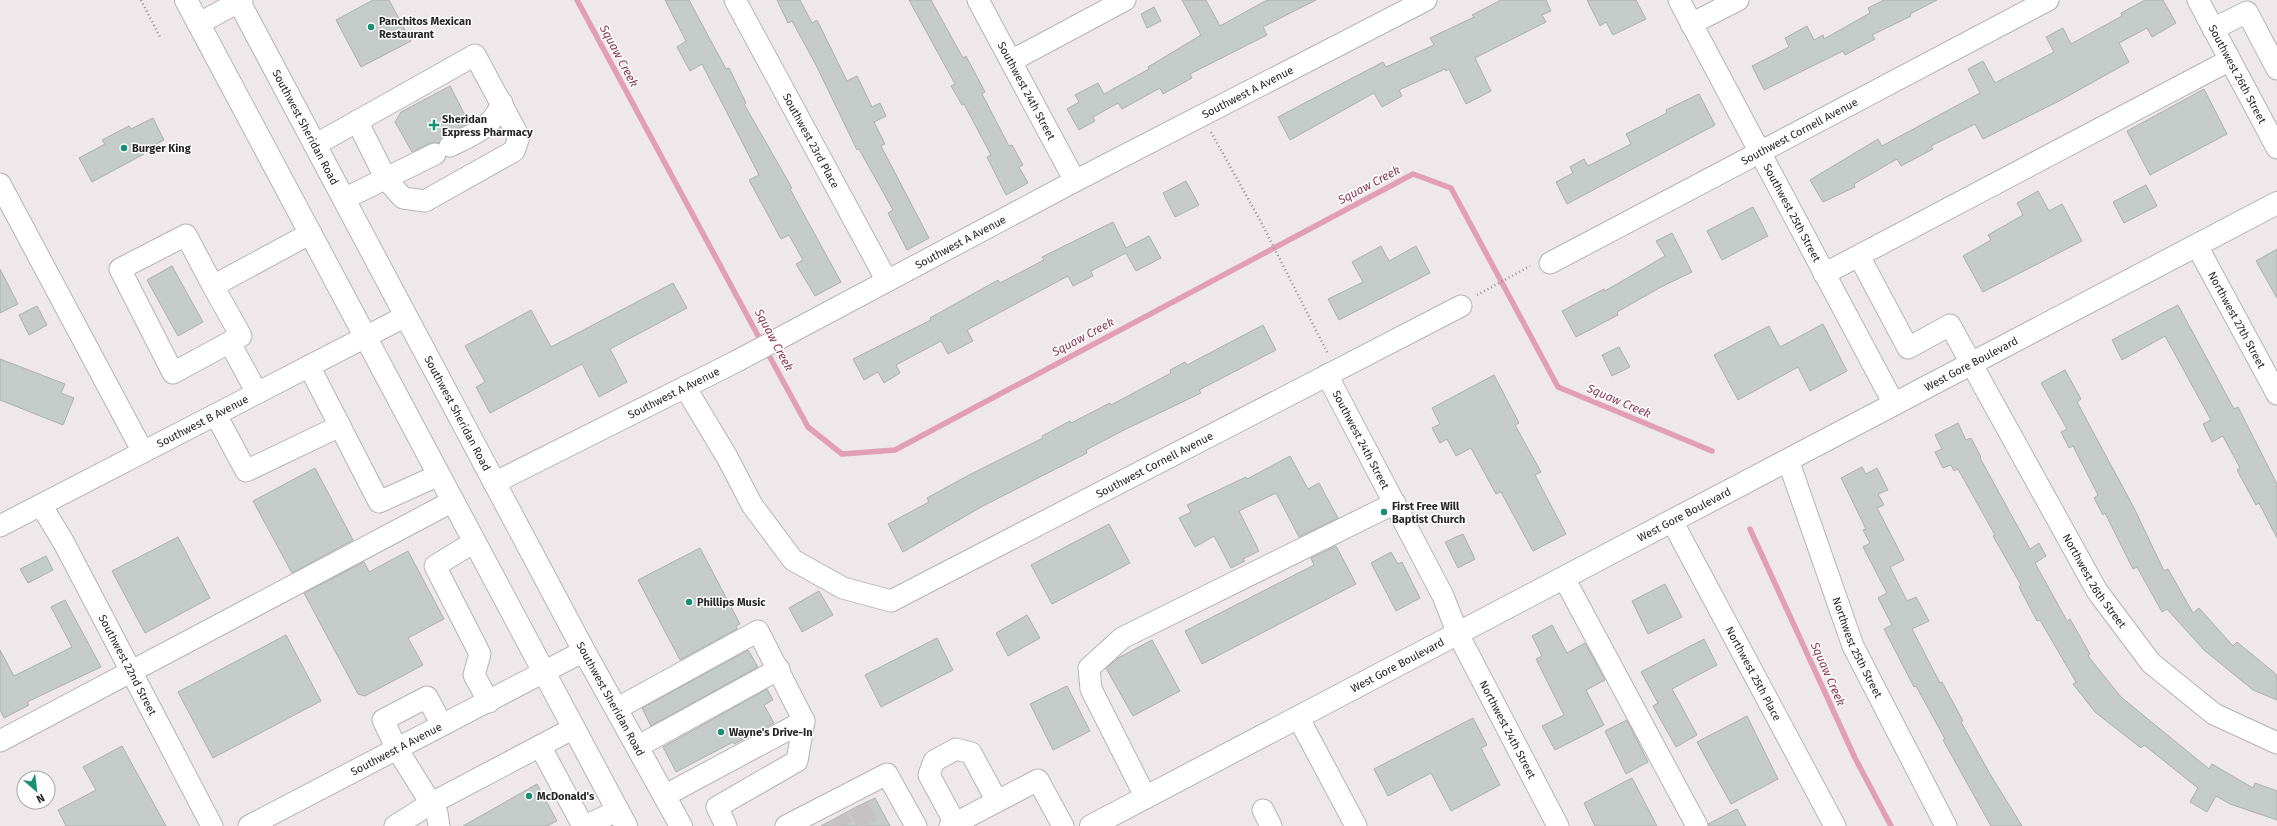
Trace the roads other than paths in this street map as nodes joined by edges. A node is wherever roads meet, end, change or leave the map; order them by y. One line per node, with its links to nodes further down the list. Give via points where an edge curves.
1 (186, 0): 12 (main road)
2 (735, 0): 33 (street, Southwest 23rd Place)
3 (978, 0): 16 (street, Southwest 24th Street)
4 (1125, 0): 16 (street)
5 (1426, 0): 24 (street, Southwest A Avenue)
6 (1678, 0): 13 (street, Southwest 25th Street)
7 (1738, 0): 13 (street)
8 (2048, 0): 22 (street, Southwest Cornell Avenue)
9 (2198, 0): 14 (street, Southwest 26th Street)
10 (240, 1): 12 (street); 21 (main road, Southwest Sheridan Road)
11 (2249, 4): 14 (street); 17 (street)
12 (198, 24): 28 (main road)
13 (1691, 24): 22 (street, Southwest 25th Street)
14 (2214, 29): 15 (street, Southwest 26th Street)
15 (2230, 60): 20 (street, Southwest 26th Street); 30 (street)
16 (1011, 61): 24 (street, Southwest 24th Street)
17 (2277, 69)
18 (502, 103): 19 (street, via 475,55); 23 (street, via 497,116 488,127); 23 (street, via 519,137 514,151 425,202 403,198)
19 (357, 121): 21 (street); 23 (street)
20 (2274, 136)
21 (315, 145): 26 (main road, Southwest Sheridan Road)
22 (1760, 152): 31 (street, Southwest Cornell Avenue); 32 (street, Southwest 25th Street)
23 (386, 179): 26 (street)
24 (1075, 181): 33 (street, Southwest A Avenue)
25 (0, 184): 48 (street)
26 (344, 199): 36 (main road, Southwest Sheridan Road)
27 (2277, 203): 29 (main road, West Gore Boulevard)
28 (311, 233): 34 (street); 37 (main road)
29 (2197, 246): 39 (main road, West Gore Boulevard); 44 (street, Northwest 27th Street)
30 (1859, 256): 32 (street); 39 (street, Northwest 26th Street, via 1908,348 1950,325)
31 (1550, 263)
32 (1824, 274): 45 (street, Southwest 25th Street)
33 (887, 281): 42 (street, Southwest A Avenue)
34 (213, 286): 38 (street, via 241,336); 38 (street, via 186,235 120,269 173,373)
35 (1469, 300): 41 (street, Southwest Cornell Avenue)
36 (406, 316): 37 (street, Southwest B Avenue); 51 (main road, Southwest Sheridan Road)
37 (367, 337): 40 (street, Southwest B Avenue); 50 (main road)
38 (230, 343): 43 (street)
39 (1972, 364): 45 (main road, West Gore Boulevard); 71 (street, Northwest 26th Street, via 2097,591 2151,663 2214,714)
40 (309, 366): 43 (street, Southwest B Avenue); 47 (street)
41 (1332, 373): 42 (street, Southwest Cornell Avenue, via 891,601 843,588 794,560 752,505); 53 (street, Southwest 24th Street)
42 (685, 387): 51 (street, Southwest A Avenue)
43 (257, 393): 46 (street, Southwest B Avenue)
44 (2277, 394)
45 (1894, 404): 49 (main road, West Gore Boulevard)
46 (216, 414): 47 (street, via 246,471); 48 (street, Southwest B Avenue)
47 (340, 426): 50 (street, via 379,502)
48 (143, 452): 54 (street, Southwest B Avenue)
49 (1788, 460): 55 (main road, West Gore Boulevard); 96 (street, Northwest 25th Street, via 1853,646)
50 (439, 475): 52 (main road)
51 (494, 483): 60 (main road, Southwest Sheridan Road)
52 (453, 501): 57 (main road); 62 (street)
53 (1395, 503): 59 (street, Southwest 24th Street, via 1442,596); 76 (street, via 1122,638 1088,668 1090,689)
54 (41, 505): 56 (street, Southwest B Avenue); 62 (street, Southwest 22nd Street, via 64,543)
55 (1672, 521): 58 (main road, West Gore Boulevard); 95 (street, Northwest 25th Place)
56 (0, 526)
57 (474, 542): 63 (main road); 64 (street, via 435,566 480,654 474,675)
58 (1564, 578): 59 (main road, West Gore Boulevard); 94 (street)
59 (1458, 634): 66 (main road, West Gore Boulevard); 93 (street, Northwest 24th Street)
60 (584, 651): 63 (street, Southwest A Avenue); 65 (main road, Southwest Sheridan Road)
61 (779, 669): 65 (street, via 758,631); 67 (street); 73 (street)
62 (131, 672): 70 (street); 82 (street, Southwest 22nd Street)
63 (543, 672): 64 (street, Southwest A Avenue); 69 (main road)
64 (489, 702): 68 (street, Southwest A Avenue)
65 (616, 708): 73 (main road, Southwest Sheridan Road)
66 (1298, 717): 76 (main road, West Gore Boulevard); 92 (street)
67 (804, 721): 75 (street); 88 (street, via 797,761 717,807)
68 (442, 725): 74 (street, Southwest A Avenue); 74 (street, via 427,697 383,720)
69 (574, 728): 72 (street); 79 (main road)
70 (0, 741)
71 (2277, 743)
72 (540, 746): 78 (street); 85 (street)
73 (637, 747): 75 (main road, Southwest Sheridan Road)
74 (397, 749): 78 (street); 83 (street, Southwest A Avenue)
75 (664, 796): 87 (main road, Southwest Sheridan Road)
76 (1146, 798): 91 (main road, West Gore Boulevard)
77 (997, 801): 81 (street); 81 (street, via 971,753 956,749 934,762 929,775); 90 (street, via 1038,780)
78 (431, 817): 84 (street)
79 (622, 818): 86 (street)
80 (793, 824): 89 (street, via 834,810 855,799 887,774)
81 (952, 825)
82 (212, 826)
83 (249, 826)
84 (395, 826)
85 (583, 826)
86 (586, 826)
87 (681, 826)
88 (726, 826)
89 (916, 826)
90 (1063, 826)
91 (1092, 826)
92 (1356, 826)
93 (1558, 826)
94 (1697, 826)
95 (1835, 826)
96 (1946, 826)

